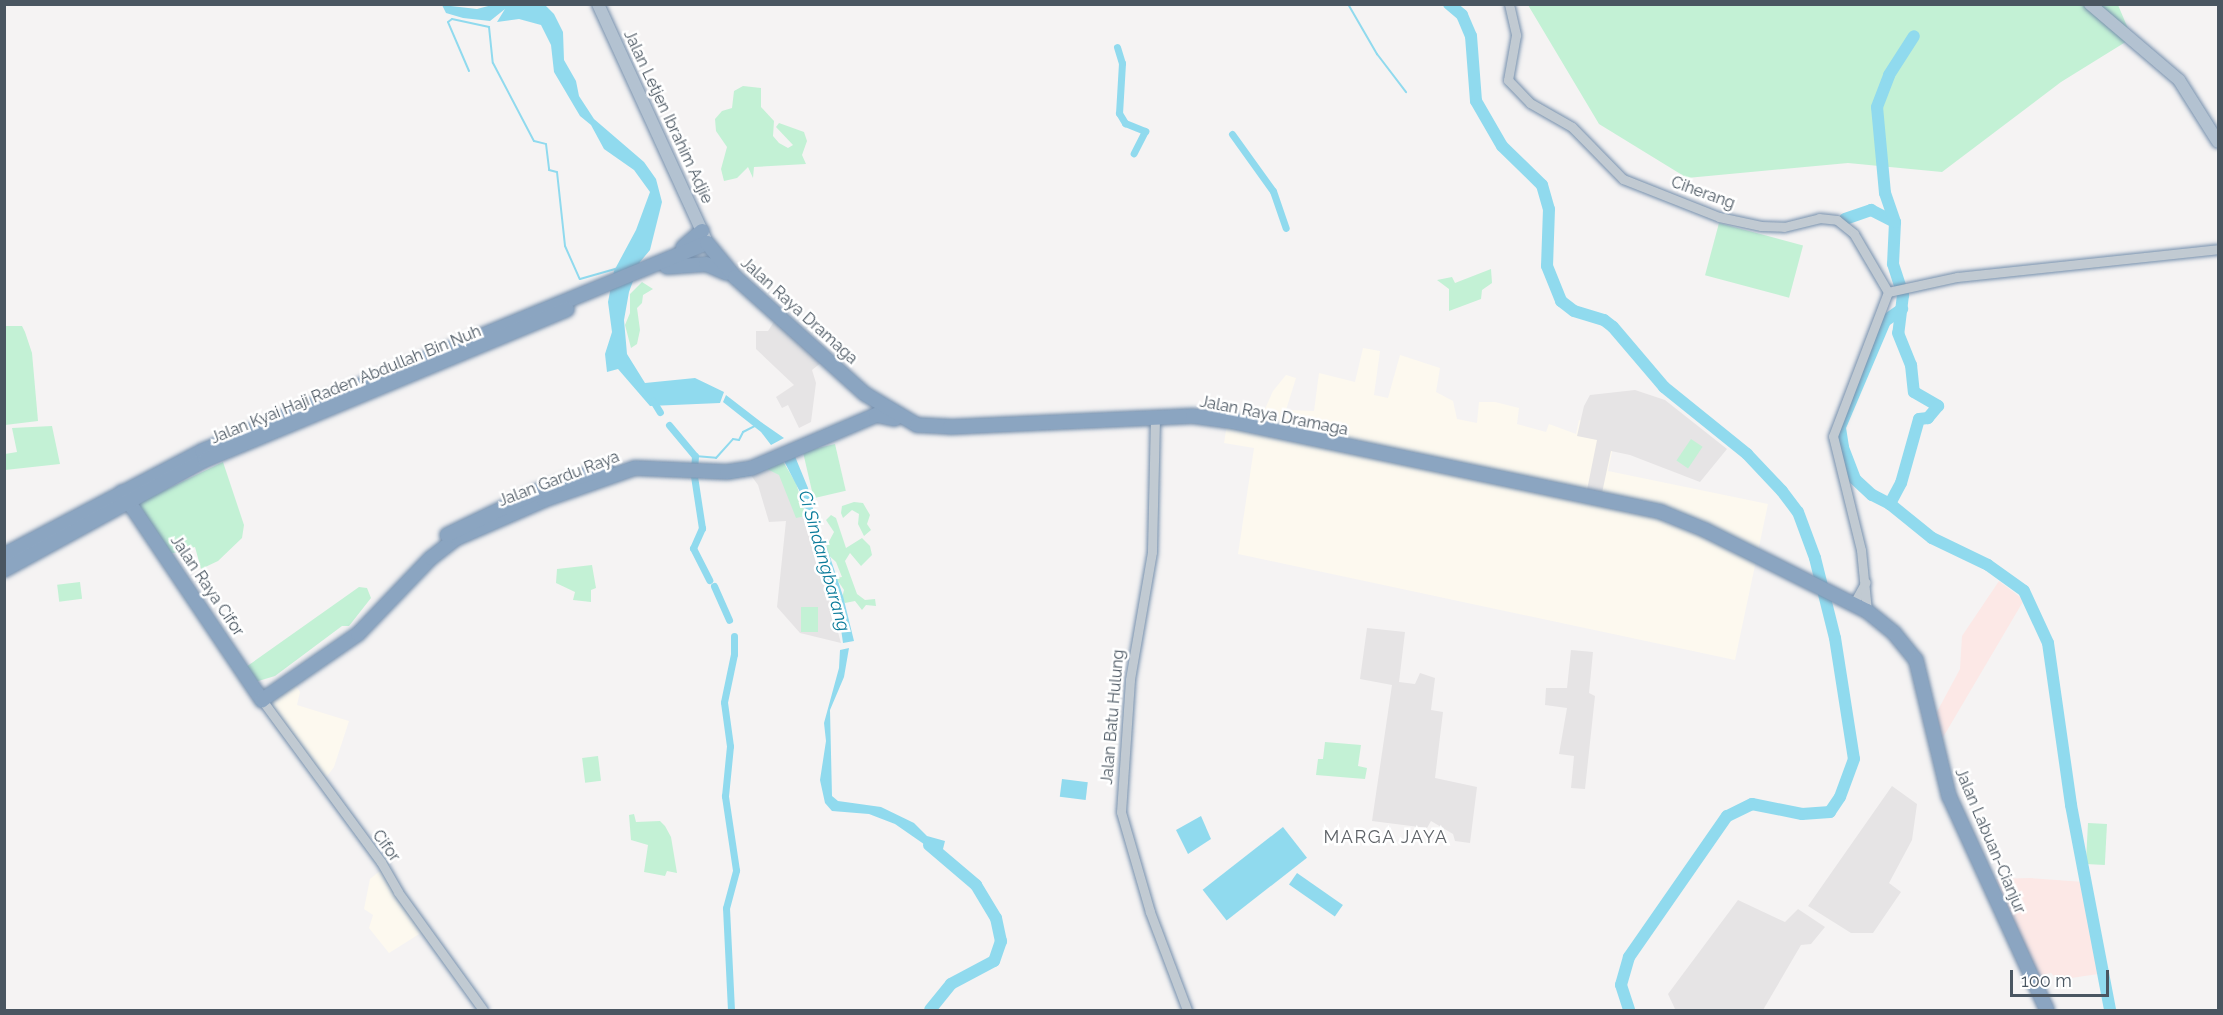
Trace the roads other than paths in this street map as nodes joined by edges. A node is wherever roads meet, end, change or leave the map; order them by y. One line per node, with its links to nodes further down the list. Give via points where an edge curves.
1 (598, 4): 5 (main road, Jalan Letjen Ibrahim Adjie)
2 (1509, 4): 9 (street, Ciherang, via 1516,39 1508,80 1530,103 1572,127 1631,183 1682,199 1719,217 1761,226 1784,227 1820,218 1843,223)
3 (2090, 4): 4 (main road, via 2180,80)
4 (2218, 142)
5 (707, 242): 7 (highway, Jalan Kyai Haji Raden Abdullah Bin Nuh); 7 (highway, via 692,242); 8 (highway, Jalan Raya Dramaga)
6 (2218, 249): 9 (street, via 1957,277)
7 (652, 267): 8 (highway, via 711,265); 16 (highway, Jalan Kyai Haji Raden Abdullah Bin Nuh, via 603,287 536,324)
8 (735, 277): 10 (highway, Jalan Raya Dramaga)
9 (1888, 292): 19 (street, via 1833,436)
10 (865, 394): 11 (highway, Jalan Raya Dramaga); 12 (highway, via 866,407)
11 (882, 406): 12 (highway); 14 (highway, Jalan Raya Dramaga)
12 (858, 415): 15 (highway)
13 (1155, 418): 14 (highway, Jalan Raya Dramaga); 20 (highway, Jalan Raya Dramaga, via 1193,416 1235,422 1661,512); 24 (street, Jalan Batu Hulung, via 1152,552 1130,680 1121,812 1149,912)
14 (917, 425): 15 (highway, Jalan Gardu Raya, via 879,414)
15 (793, 444): 22 (highway, Jalan Gardu Raya, via 774,455 737,462 615,470 457,538 431,558 358,634)
16 (126, 496): 17 (highway, Jalan Kyai Haji Raden Abdullah Bin Nuh); 18 (highway, Jalan Kyai Haji Raden Abdullah Bin Nuh); 22 (highway, Jalan Raya Cifor)
17 (4, 555)
18 (4, 570)
19 (1866, 582): 20 (street); 21 (street)
20 (1852, 604): 21 (highway, Jalan Labuan-Cianjur)
21 (1867, 611): 25 (highway, Jalan Labuan-Cianjur, via 1894,633 1916,660 1949,796)
22 (260, 697): 23 (street, Cifor, via 381,862)
23 (483, 1011)
24 (1187, 1011)
25 (2047, 1011)

